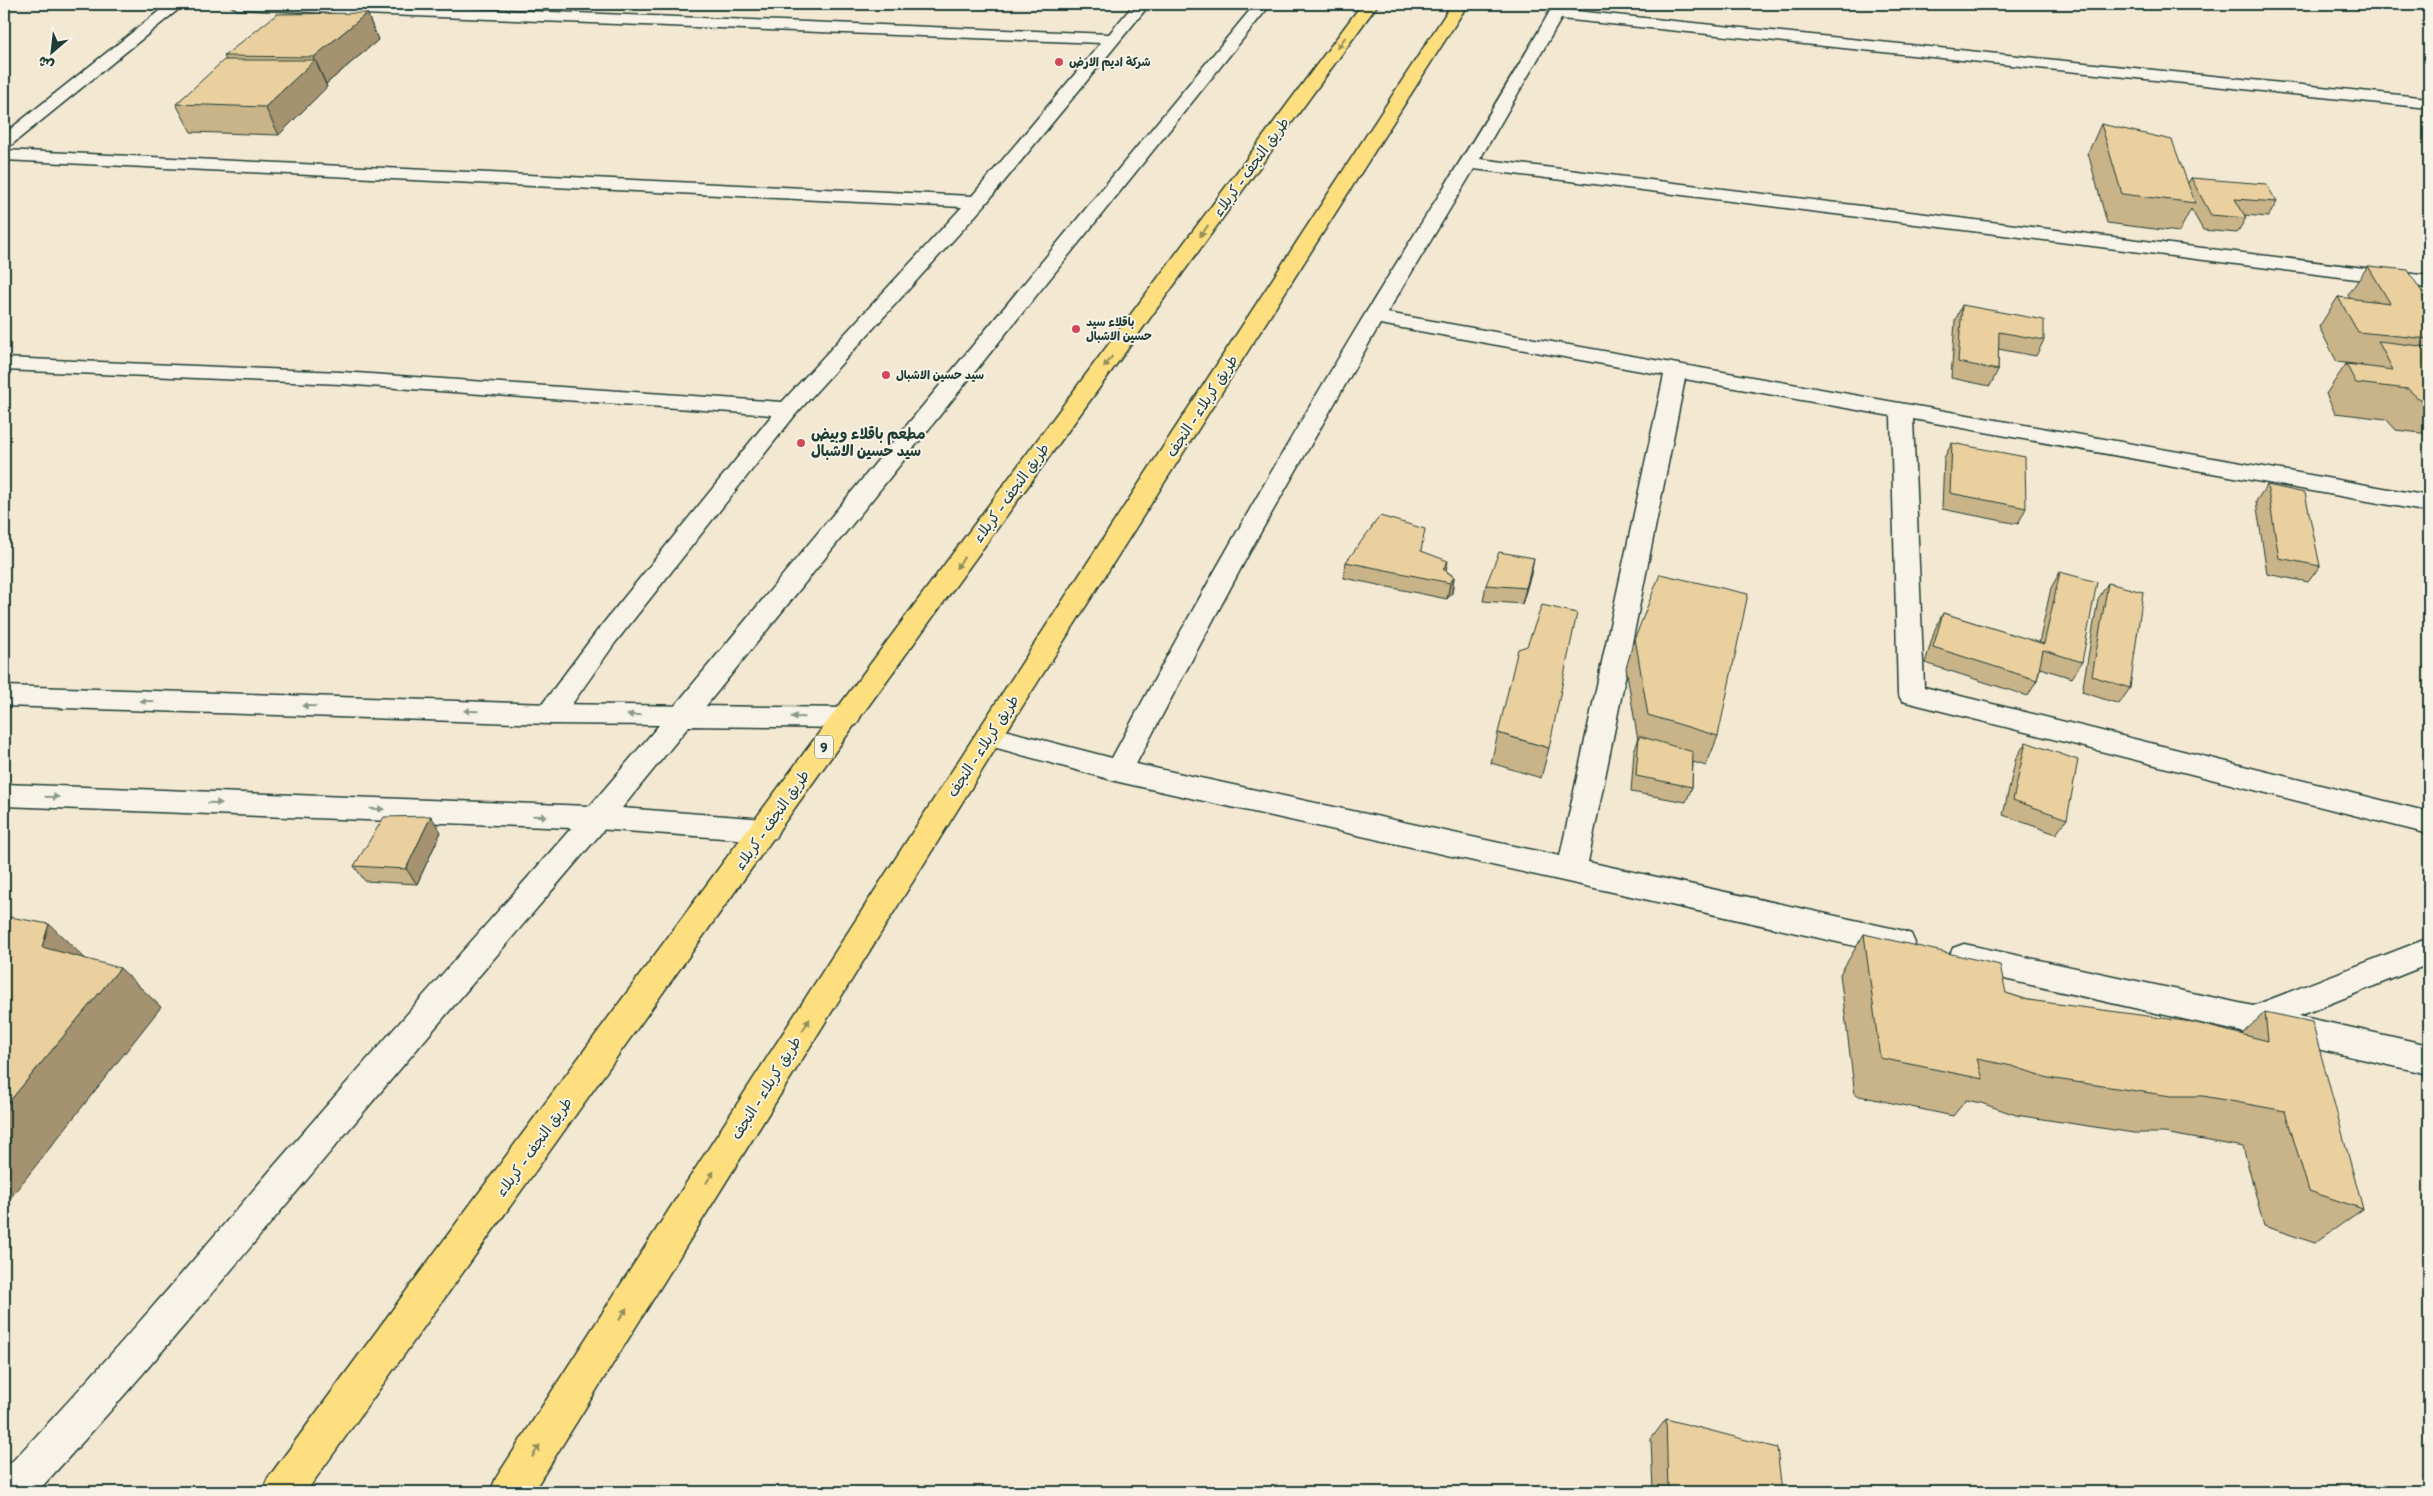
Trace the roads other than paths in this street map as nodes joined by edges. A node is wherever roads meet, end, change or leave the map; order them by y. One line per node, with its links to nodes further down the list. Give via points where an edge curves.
1 (177, 4): 12 (street)
2 (237, 4): 10 (street)
3 (1142, 4): 10 (street)
4 (1263, 4): 25 (street)
5 (1370, 4): 26 (highway, طريق النجف - کربلاء / 9, one-way to 26)
6 (1460, 4): 27 (highway, طريق کربلاء - النجف)
7 (2427, 4): 8 (street)
8 (2429, 8)
9 (1559, 9): 11 (street); 14 (street)
10 (1113, 39): 15 (street)
11 (2429, 103)
12 (4, 142)
13 (4, 155): 15 (street)
14 (1470, 163): 16 (street); 17 (street)
15 (977, 202): 20 (street)
16 (2429, 282)
17 (1374, 317): 19 (street); 28 (street, via 1185,646)
18 (4, 364): 20 (street, via 341,378)
19 (1676, 370): 21 (street); 33 (street)
20 (788, 409): 24 (street, via 606,636)
21 (1902, 410): 22 (street); 31 (street, via 1911,694)
22 (2429, 504)
23 (4, 696): 24 (street, one-way to 23)
24 (550, 714): 25 (street, one-way to 24)
25 (683, 715): 26 (street, one-way to 25); 30 (street)
26 (846, 718): 32 (highway, طريق النجف - کربلاء / 9)
27 (989, 736): 28 (street); 39 (highway, طريق کربلاء - النجف, one-way to 27)
28 (1119, 771): 33 (street)
29 (4, 795): 30 (street, one-way to 30)
30 (597, 818): 32 (street); 37 (street, via 190,1293)
31 (2429, 823)
32 (765, 830): 38 (highway, طريق النجف - کربلاء / 9)
33 (1572, 870): 35 (street)
34 (2429, 951): 35 (street)
35 (2252, 1020): 36 (street)
36 (2429, 1059)
37 (10, 1492)
38 (282, 1492)
39 (510, 1492)

